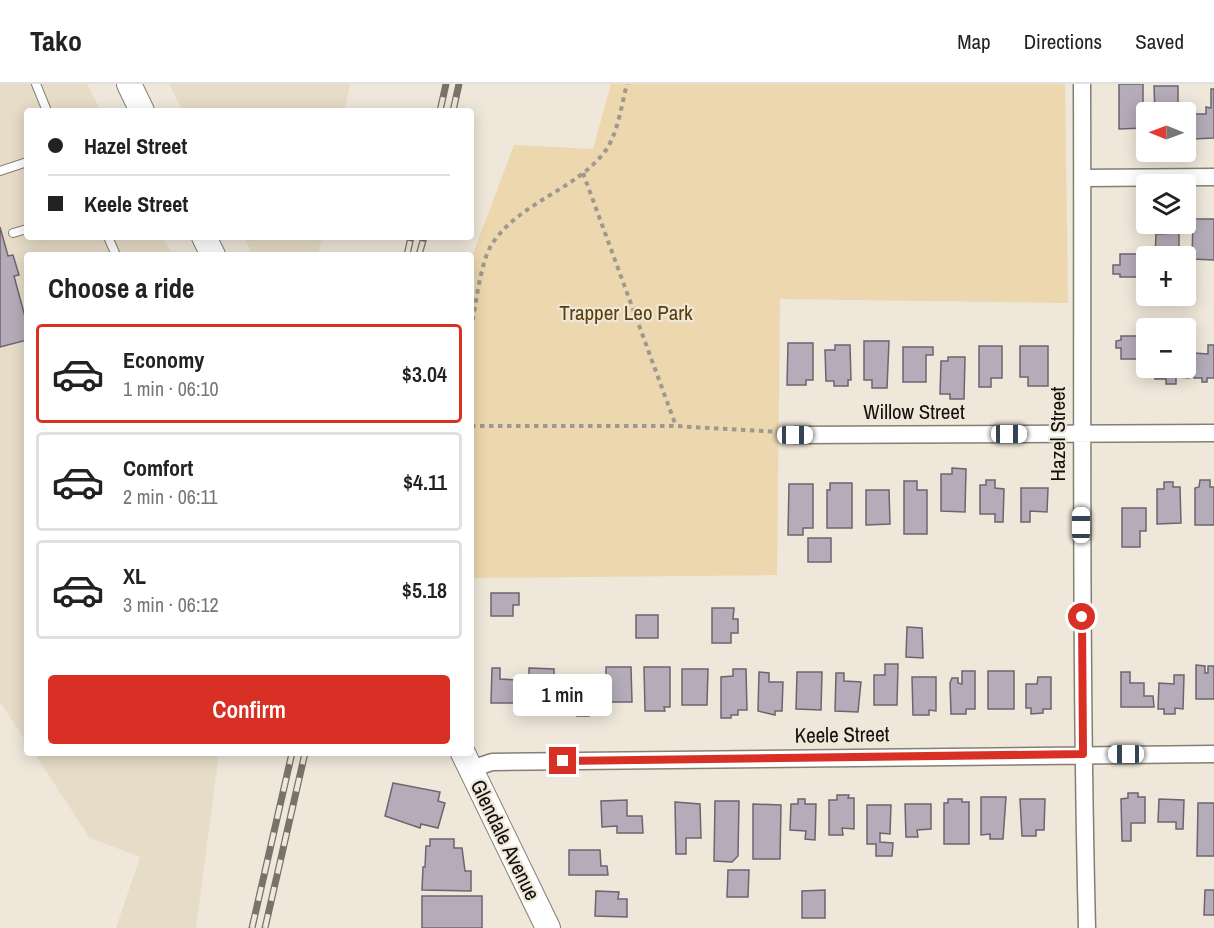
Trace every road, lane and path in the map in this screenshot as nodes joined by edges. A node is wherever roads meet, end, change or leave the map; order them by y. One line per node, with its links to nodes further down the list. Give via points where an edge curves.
1 (36, 84): 5 (lane)
2 (129, 84): 6 (main road)
3 (627, 84): 9 (path, via 613,137 604,153)
4 (1082, 84): 11 (street, Hazel Street)
5 (46, 108)
6 (141, 108)
7 (24, 163): 8 (lane)
8 (0, 171)
9 (583, 173): 14 (path, via 526,209 492,244); 16 (path)
10 (1214, 177): 11 (street)
11 (1083, 178): 18 (street, Hazel Street)
12 (24, 230): 13 (lane)
13 (13, 233)
14 (474, 317)
15 (474, 426): 16 (path)
16 (676, 426): 19 (path, via 769,430)
17 (1214, 433): 18 (street, Willow Street)
18 (1080, 434): 19 (street, Willow Street); 21 (street, Hazel Street)
19 (795, 435)
20 (1214, 753): 21 (street, Keele Street)
21 (1083, 754): 22 (street, Keele Street); 24 (street, Hazel Street)
22 (467, 761): 23 (main road, Glendale Avenue)
23 (548, 928)
24 (1087, 928)

